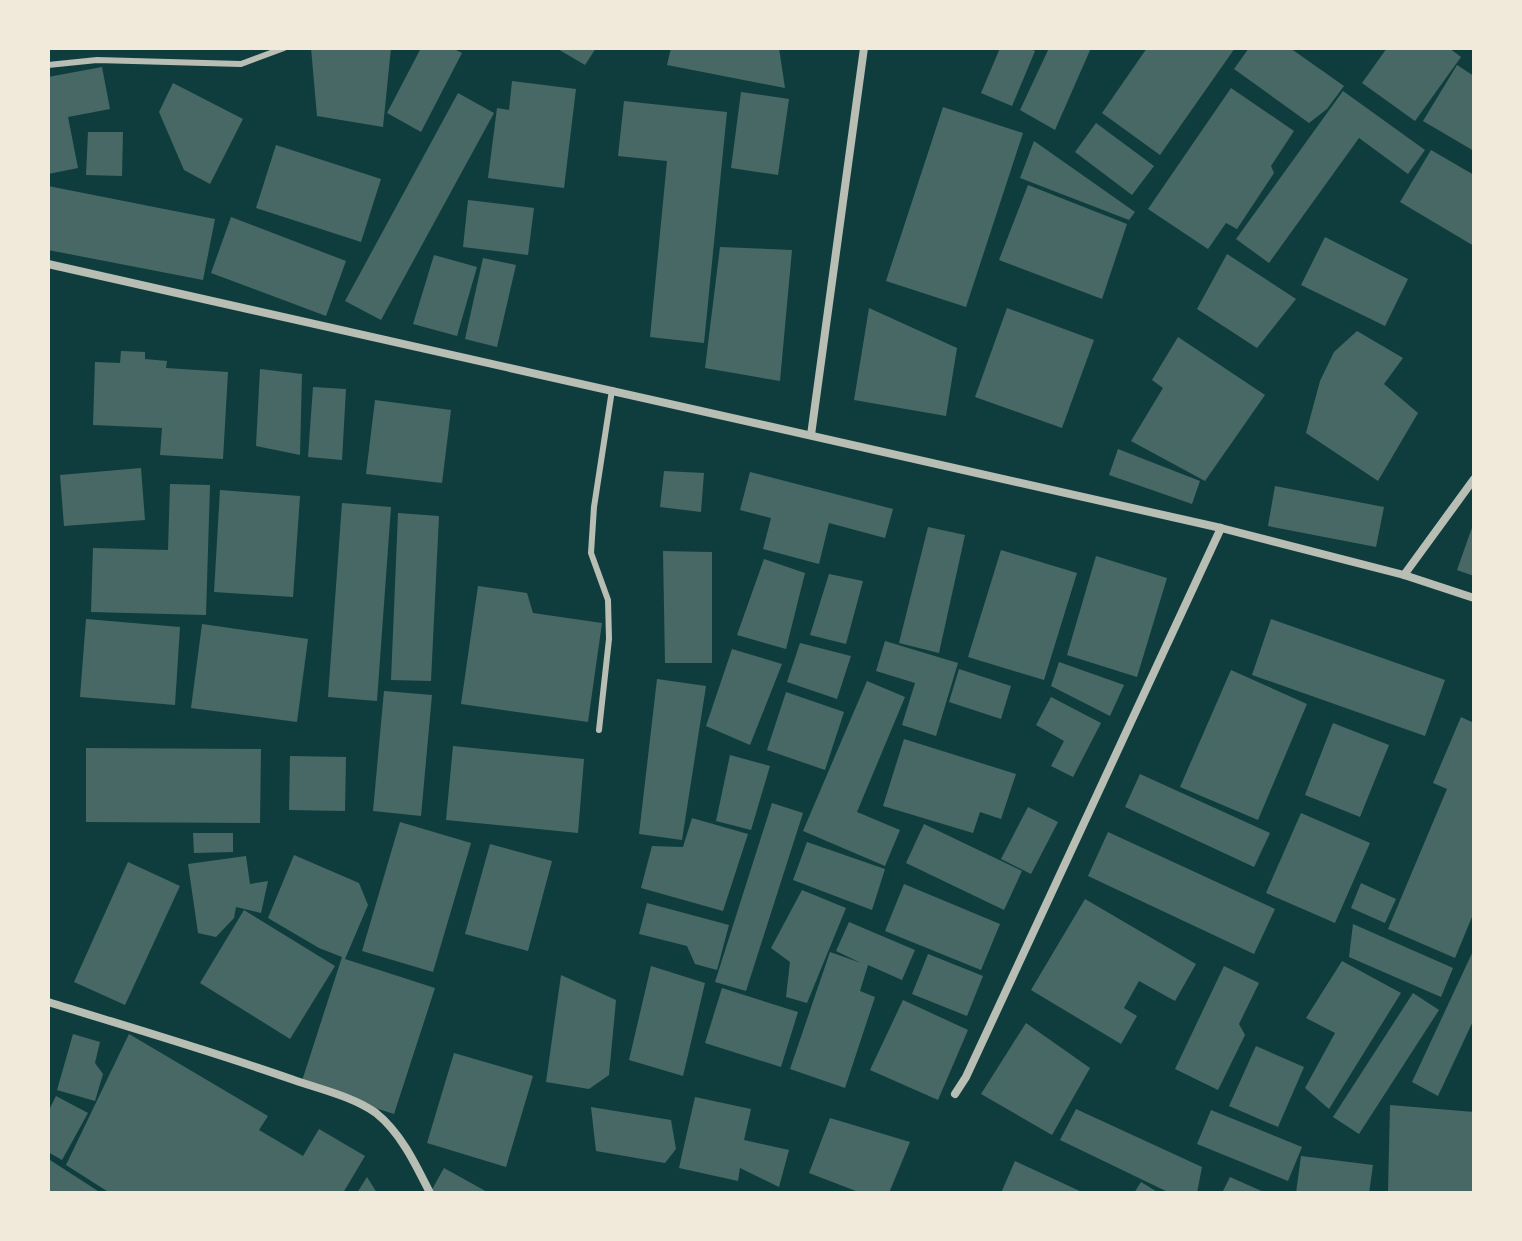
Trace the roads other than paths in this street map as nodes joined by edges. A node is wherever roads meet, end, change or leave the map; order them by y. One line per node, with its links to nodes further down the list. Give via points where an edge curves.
1 (284, 48): 3 (lane, via 241,64 97,60)
2 (864, 48): 6 (street)
3 (48, 65)
4 (48, 264): 5 (street)
5 (612, 390): 6 (street); 11 (lane, via 591,553 608,600)
6 (811, 435): 8 (street)
7 (1474, 479): 9 (street)
8 (1221, 528): 9 (street); 13 (street)
9 (1404, 575): 10 (street)
10 (1474, 598)
11 (599, 730)
12 (48, 1002): 14 (street, via 358,1103 394,1131)
13 (955, 1094)
14 (430, 1193)

